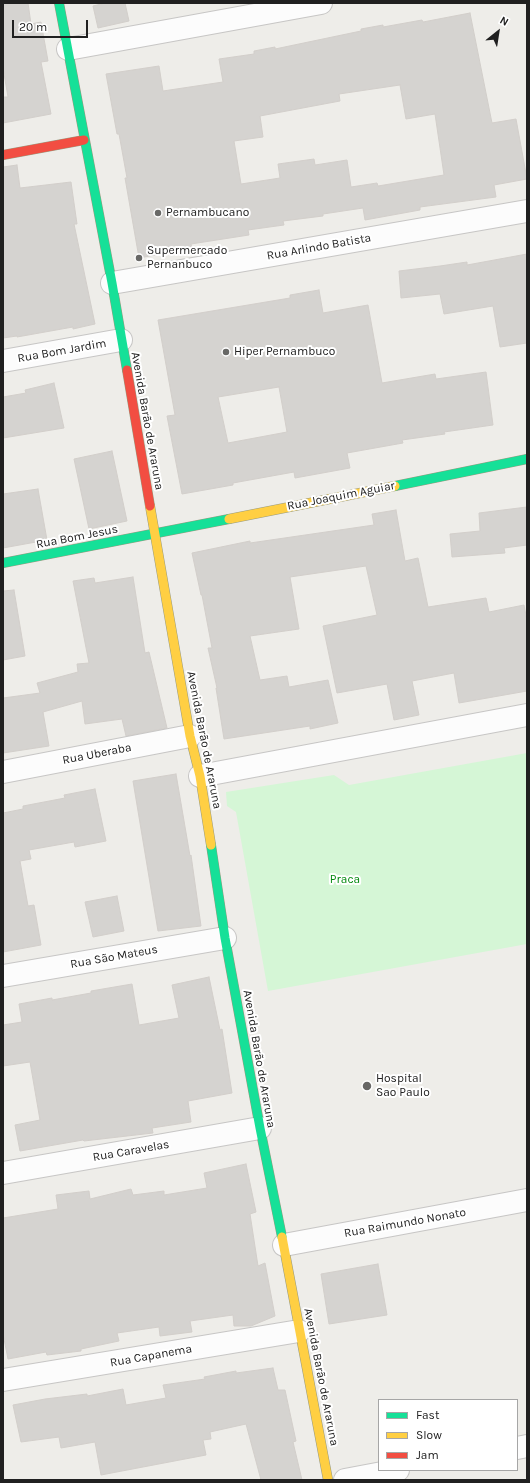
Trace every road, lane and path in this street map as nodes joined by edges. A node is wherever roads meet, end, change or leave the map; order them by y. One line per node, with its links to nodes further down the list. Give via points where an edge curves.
1 (59, 3): 3 (street, Avenida Barão de Araruna)
2 (321, 3): 3 (street)
3 (68, 48): 4 (street, Avenida Barão de Araruna)
4 (84, 140): 5 (street); 7 (street, Avenida Barão de Araruna)
5 (3, 155)
6 (527, 211): 7 (street, Rua Arlindo Batista)
7 (112, 283): 8 (street, Avenida Barão de Araruna)
8 (122, 340): 9 (street, Rua Bom Jardim); 11 (street, Avenida Barão de Araruna)
9 (3, 361)
10 (527, 459): 11 (street, Rua Joaquim Aguiar)
11 (155, 534): 12 (street, Rua Bom Jesus); 14 (street, Avenida Barão de Araruna)
12 (3, 563)
13 (527, 715): 16 (street)
14 (190, 736): 15 (street, Rua Uberaba); 16 (street, Avenida Barão de Araruna)
15 (3, 772)
16 (200, 776): 17 (street, Avenida Barão de Araruna)
17 (225, 938): 18 (street, Rua São Mateus); 19 (street, Avenida Barão de Araruna)
18 (3, 976)
19 (260, 1128): 20 (street, Rua Caravelas); 22 (street, Avenida Barão de Araruna)
20 (3, 1173)
21 (527, 1200): 22 (street, Rua Raimundo Nonato)
22 (284, 1245): 23 (street, Avenida Barão de Araruna)
23 (299, 1331): 24 (street, Rua Capanema); 26 (street, Avenida Barão de Araruna)
24 (3, 1380)
25 (393, 1471): 27 (street)
26 (328, 1480)
27 (345, 1480)

